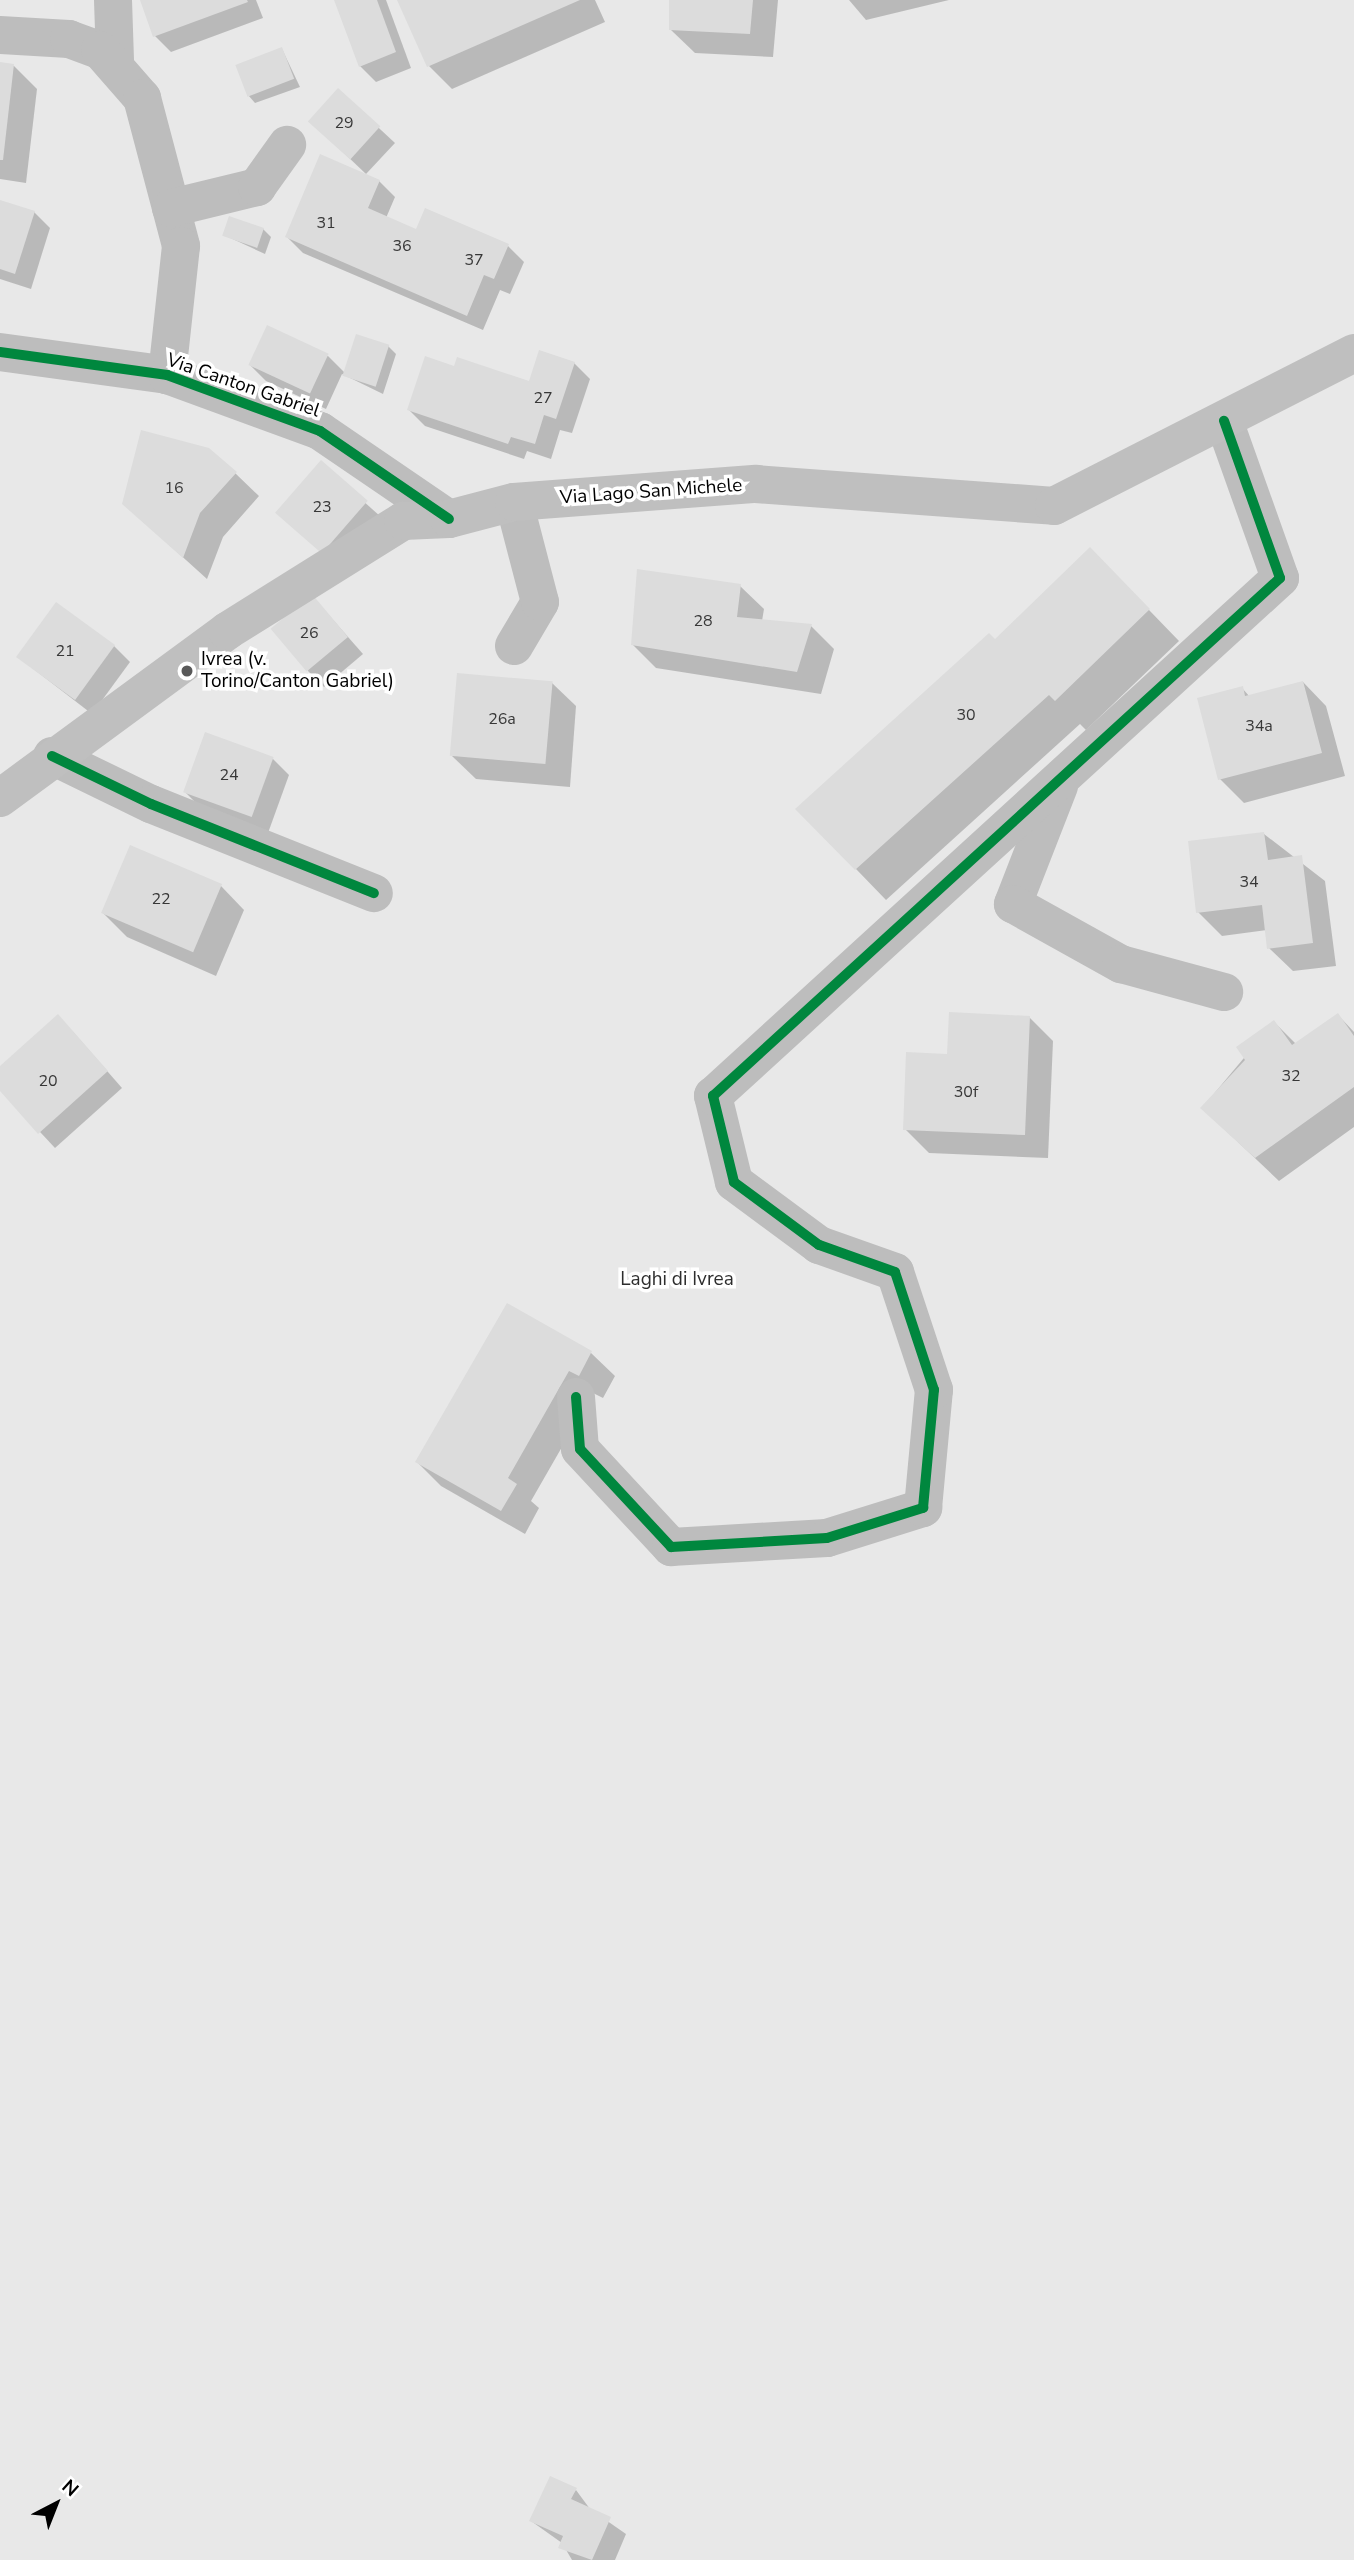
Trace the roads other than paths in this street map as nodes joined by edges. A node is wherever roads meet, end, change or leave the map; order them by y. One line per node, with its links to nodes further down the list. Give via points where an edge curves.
1 (113, 0): 3 (street)
2 (0, 35): 3 (street, Via Canton Gabriel, via 69,39)
3 (115, 61): 5 (street, Via Canton Gabriel, via 142,98)
4 (287, 145): 5 (street, via 257,187)
5 (171, 208): 8 (street, Via Canton Gabriel, via 182,265)
6 (0, 352): 8 (street, Via Canton Gabriel)
7 (1354, 353): 9 (main road, Via Lago San Michele)
8 (167, 375): 11 (street, Via Canton Gabriel, via 320,431)
9 (1224, 421): 10 (main road, Via Lago San Michele, via 1054,506 757,484); 14 (street, via 1280,578)
10 (514, 502): 11 (main road, Via Lago San Michele); 12 (street, via 540,603)
11 (449, 519): 13 (main road, Via Lago San Michele, via 404,521 353,547)
12 (513, 646)
13 (52, 756): 15 (main road, Via Lago San Michele); 16 (street, via 151,804)
14 (1062, 777): 17 (street, via 1013,904 1121,964); 18 (street, via 713,1096 734,1182 819,1245 895,1272 934,1390 923,1508 827,1538 671,1547 580,1449)
15 (0, 798)
16 (374, 893)
17 (1224, 992)
18 (576, 1397)

